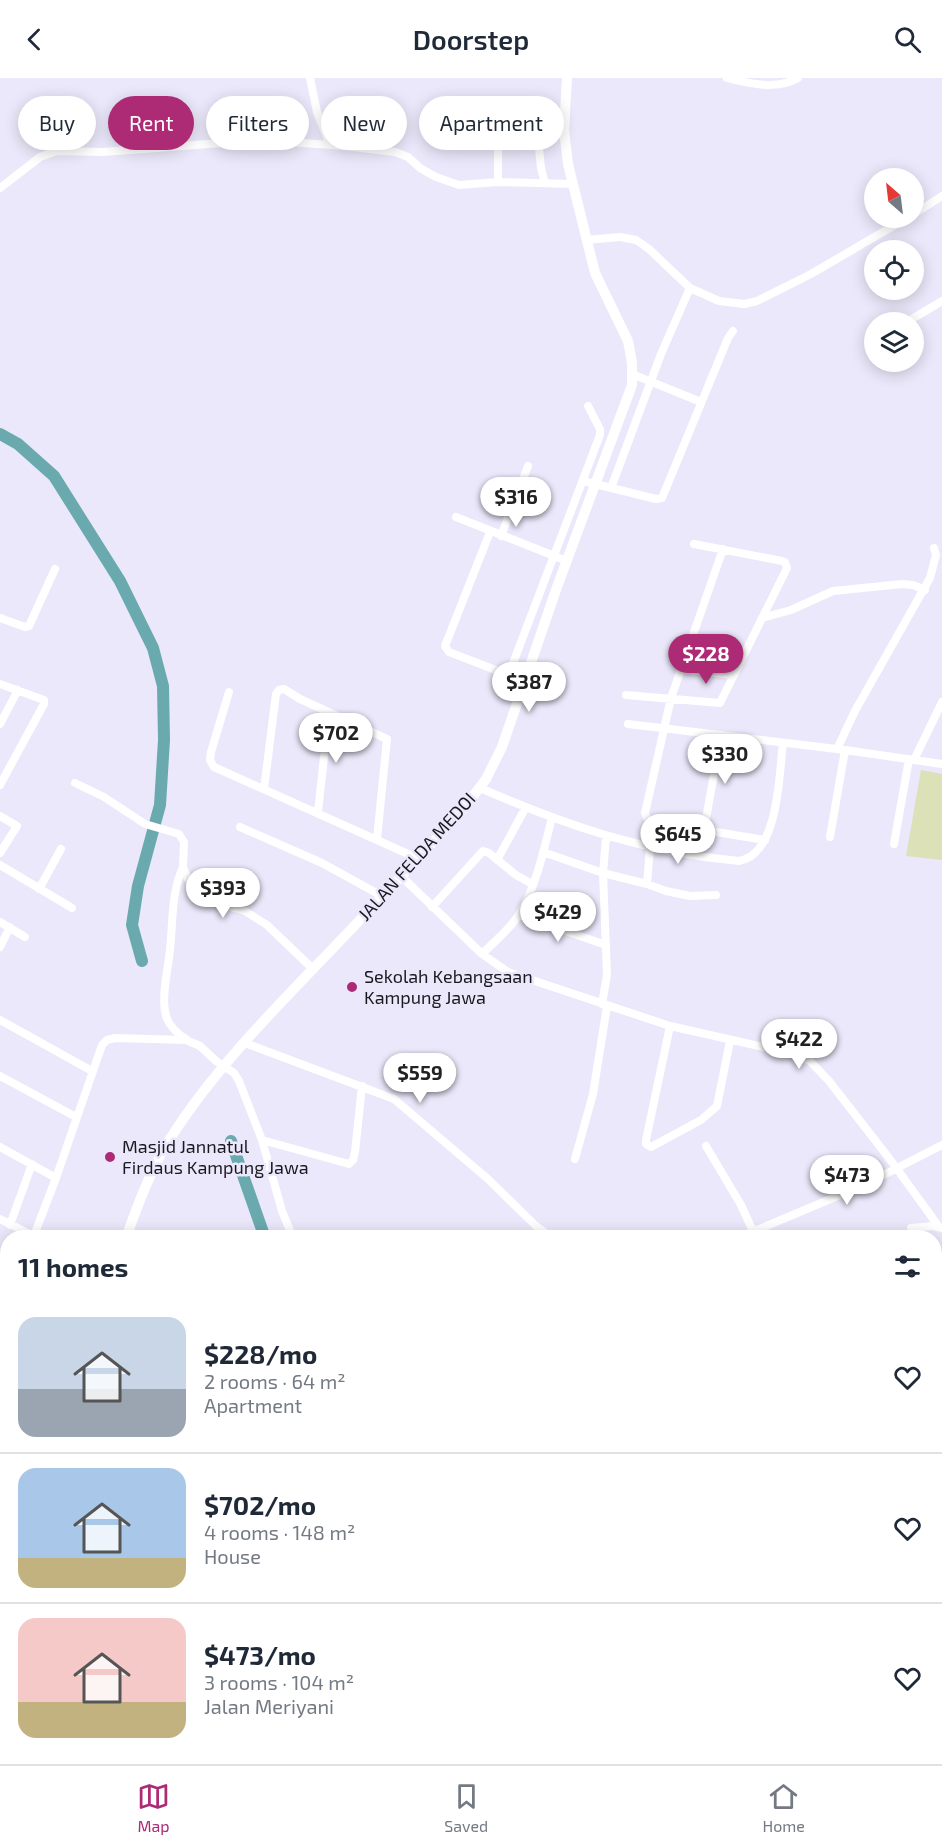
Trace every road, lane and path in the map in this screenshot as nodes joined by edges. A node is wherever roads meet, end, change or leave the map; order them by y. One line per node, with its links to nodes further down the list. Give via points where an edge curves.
1 (310, 78): 5 (street)
2 (567, 78): 10 (main road, JALAN FELDA MEDOI, via 565,140)
3 (727, 78): 4 (street, via 776,85)
4 (798, 78)
5 (321, 122)
6 (321, 144): 11 (street, via 261,140 103,152 57,151 40,157)
7 (370, 150): 8 (street, via 402,154 450,183)
8 (498, 182): 9 (street); 9 (street, via 500,138 524,133 538,138)
9 (545, 183): 10 (street)
10 (573, 183): 15 (main road, JALAN FELDA MEDOI)
11 (0, 188)
12 (942, 196): 13 (street)
13 (924, 208)
14 (890, 228): 16 (street, via 757,301 719,301)
15 (586, 240): 16 (street, via 636,240); 20 (main road, JALAN FELDA MEDOI, via 600,284 628,341)
16 (690, 288): 21 (street)
17 (942, 301): 18 (street)
18 (924, 312)
19 (733, 331): 22 (street)
20 (632, 374): 21 (street); 26 (main road, JALAN FELDA MEDOI, via 629,394)
21 (652, 382): 22 (street); 27 (street)
22 (701, 402): 27 (street, via 662,498)
23 (588, 406): 25 (street, via 600,435)
24 (528, 466): 30 (street)
25 (583, 481): 26 (street); 34 (street)
26 (596, 485): 27 (street); 35 (main road, JALAN FELDA MEDOI)
27 (611, 488)
28 (456, 517): 29 (street)
29 (490, 532): 30 (street); 34 (street, via 445,646 449,652 504,674 510,671)
30 (501, 536): 34 (street)
31 (694, 544): 33 (street)
32 (934, 548): 37 (street, via 934,567)
33 (723, 549): 39 (street, via 785,562 786,571); 40 (street)
34 (553, 555): 35 (street)
35 (567, 561): 59 (main road, JALAN FELDA MEDOI, via 502,747)
36 (56, 569): 38 (street, via 29,626)
37 (925, 590): 39 (street, via 902,584 833,591); 54 (street, via 876,672)
38 (0, 618)
39 (762, 618): 41 (street)
40 (681, 669): 41 (street); 46 (street)
41 (733, 675): 46 (street, via 719,704)
42 (0, 684): 43 (street)
43 (18, 690): 49 (street); 58 (street, via 44,700 44,704)
44 (229, 692): 60 (street, via 210,763)
45 (626, 695): 46 (street)
46 (671, 698): 51 (street)
47 (942, 702): 55 (street)
48 (329, 712): 60 (street, via 284,689 277,691); 62 (street); 70 (street, via 387,739)
49 (0, 724)
50 (628, 724): 51 (street)
51 (663, 729): 52 (street); 65 (street, via 645,813 651,821)
52 (721, 735): 53 (street); 67 (street)
53 (783, 743): 54 (street); 71 (street, via 774,811)
54 (841, 749): 55 (street); 69 (street)
55 (911, 760): 56 (street); 72 (street)
56 (942, 764)
57 (75, 783): 81 (street, via 104,796 145,824 179,834 184,842)
58 (0, 785)
59 (480, 788): 61 (street); 78 (main road, JALAN FELDA MEDOI)
60 (264, 789): 62 (street)
61 (526, 807): 64 (street); 79 (street)
62 (318, 812): 70 (street)
63 (0, 816): 77 (street, via 17,826)
64 (552, 817): 68 (street); 76 (street)
65 (679, 826): 67 (street); 75 (street)
66 (240, 827): 88 (street, via 322,863)
67 (704, 830): 71 (street)
68 (606, 837): 73 (street); 82 (street)
69 (830, 837)
70 (377, 839): 78 (street)
71 (765, 840): 75 (street, via 753,855 740,861)
72 (894, 844)
73 (650, 848): 75 (street); 85 (street)
74 (61, 849): 86 (street)
75 (673, 851)
76 (543, 852): 82 (street); 84 (street)
77 (0, 853)
78 (417, 858): 83 (main road, JALAN FELDA MEDOI)
79 (497, 860): 84 (street); 89 (street, via 486,851 480,853)
80 (0, 866): 86 (street)
81 (183, 867): 98 (street, via 196,887 219,904 253,915); 102 (street, via 175,897 165,1012 172,1029)
82 (603, 873): 85 (street); 95 (street)
83 (401, 876): 88 (main road, JALAN FELDA MEDOI); 89 (street)
84 (532, 884): 91 (street)
85 (647, 884): 87 (street, via 690,896)
86 (39, 889): 90 (street)
87 (716, 895)
88 (382, 896): 98 (main road, JALAN FELDA MEDOI)
89 (432, 907): 97 (street)
90 (72, 908)
91 (519, 915): 95 (street); 97 (street)
92 (0, 922): 93 (street)
93 (10, 927): 94 (street); 96 (street)
94 (25, 937)
95 (606, 945): 99 (street)
96 (0, 947)
97 (482, 954): 99 (street, via 508,972)
98 (313, 969): 104 (main road, JALAN FELDA MEDOI)
99 (605, 1005): 101 (street); 114 (street, via 593,1094)
100 (0, 1020): 106 (street)
101 (670, 1026): 103 (street); 103 (street, via 646,1140 651,1147 701,1120 717,1106)
102 (186, 1040): 105 (street, via 200,1046); 106 (street, via 107,1040)
103 (730, 1041): 116 (street, via 810,1061)
104 (245, 1043): 105 (main road, JALAN FELDA MEDOI); 108 (street)
105 (225, 1067): 110 (street, via 239,1081); 124 (main road, JALAN FELDA MEDOI, via 184,1118 157,1161)
106 (92, 1071): 109 (street)
107 (0, 1076): 109 (street)
108 (362, 1086): 110 (street, via 355,1152 349,1164); 126 (street, via 398,1102)
109 (76, 1117): 117 (street)
110 (262, 1140): 125 (street)
111 (942, 1145): 116 (street)
112 (706, 1146): 127 (street)
113 (0, 1147): 115 (street)
114 (575, 1159)
115 (32, 1164): 117 (street); 119 (street)
116 (897, 1169): 121 (street); 128 (street)
117 (56, 1179): 123 (street)
118 (0, 1219): 119 (street)
119 (10, 1225): 122 (street)
120 (911, 1228): 121 (street)
121 (940, 1228)
122 (20, 1230)
123 (37, 1230)
124 (129, 1230)
125 (290, 1230)
126 (541, 1230)
127 (753, 1230)
128 (764, 1230)

